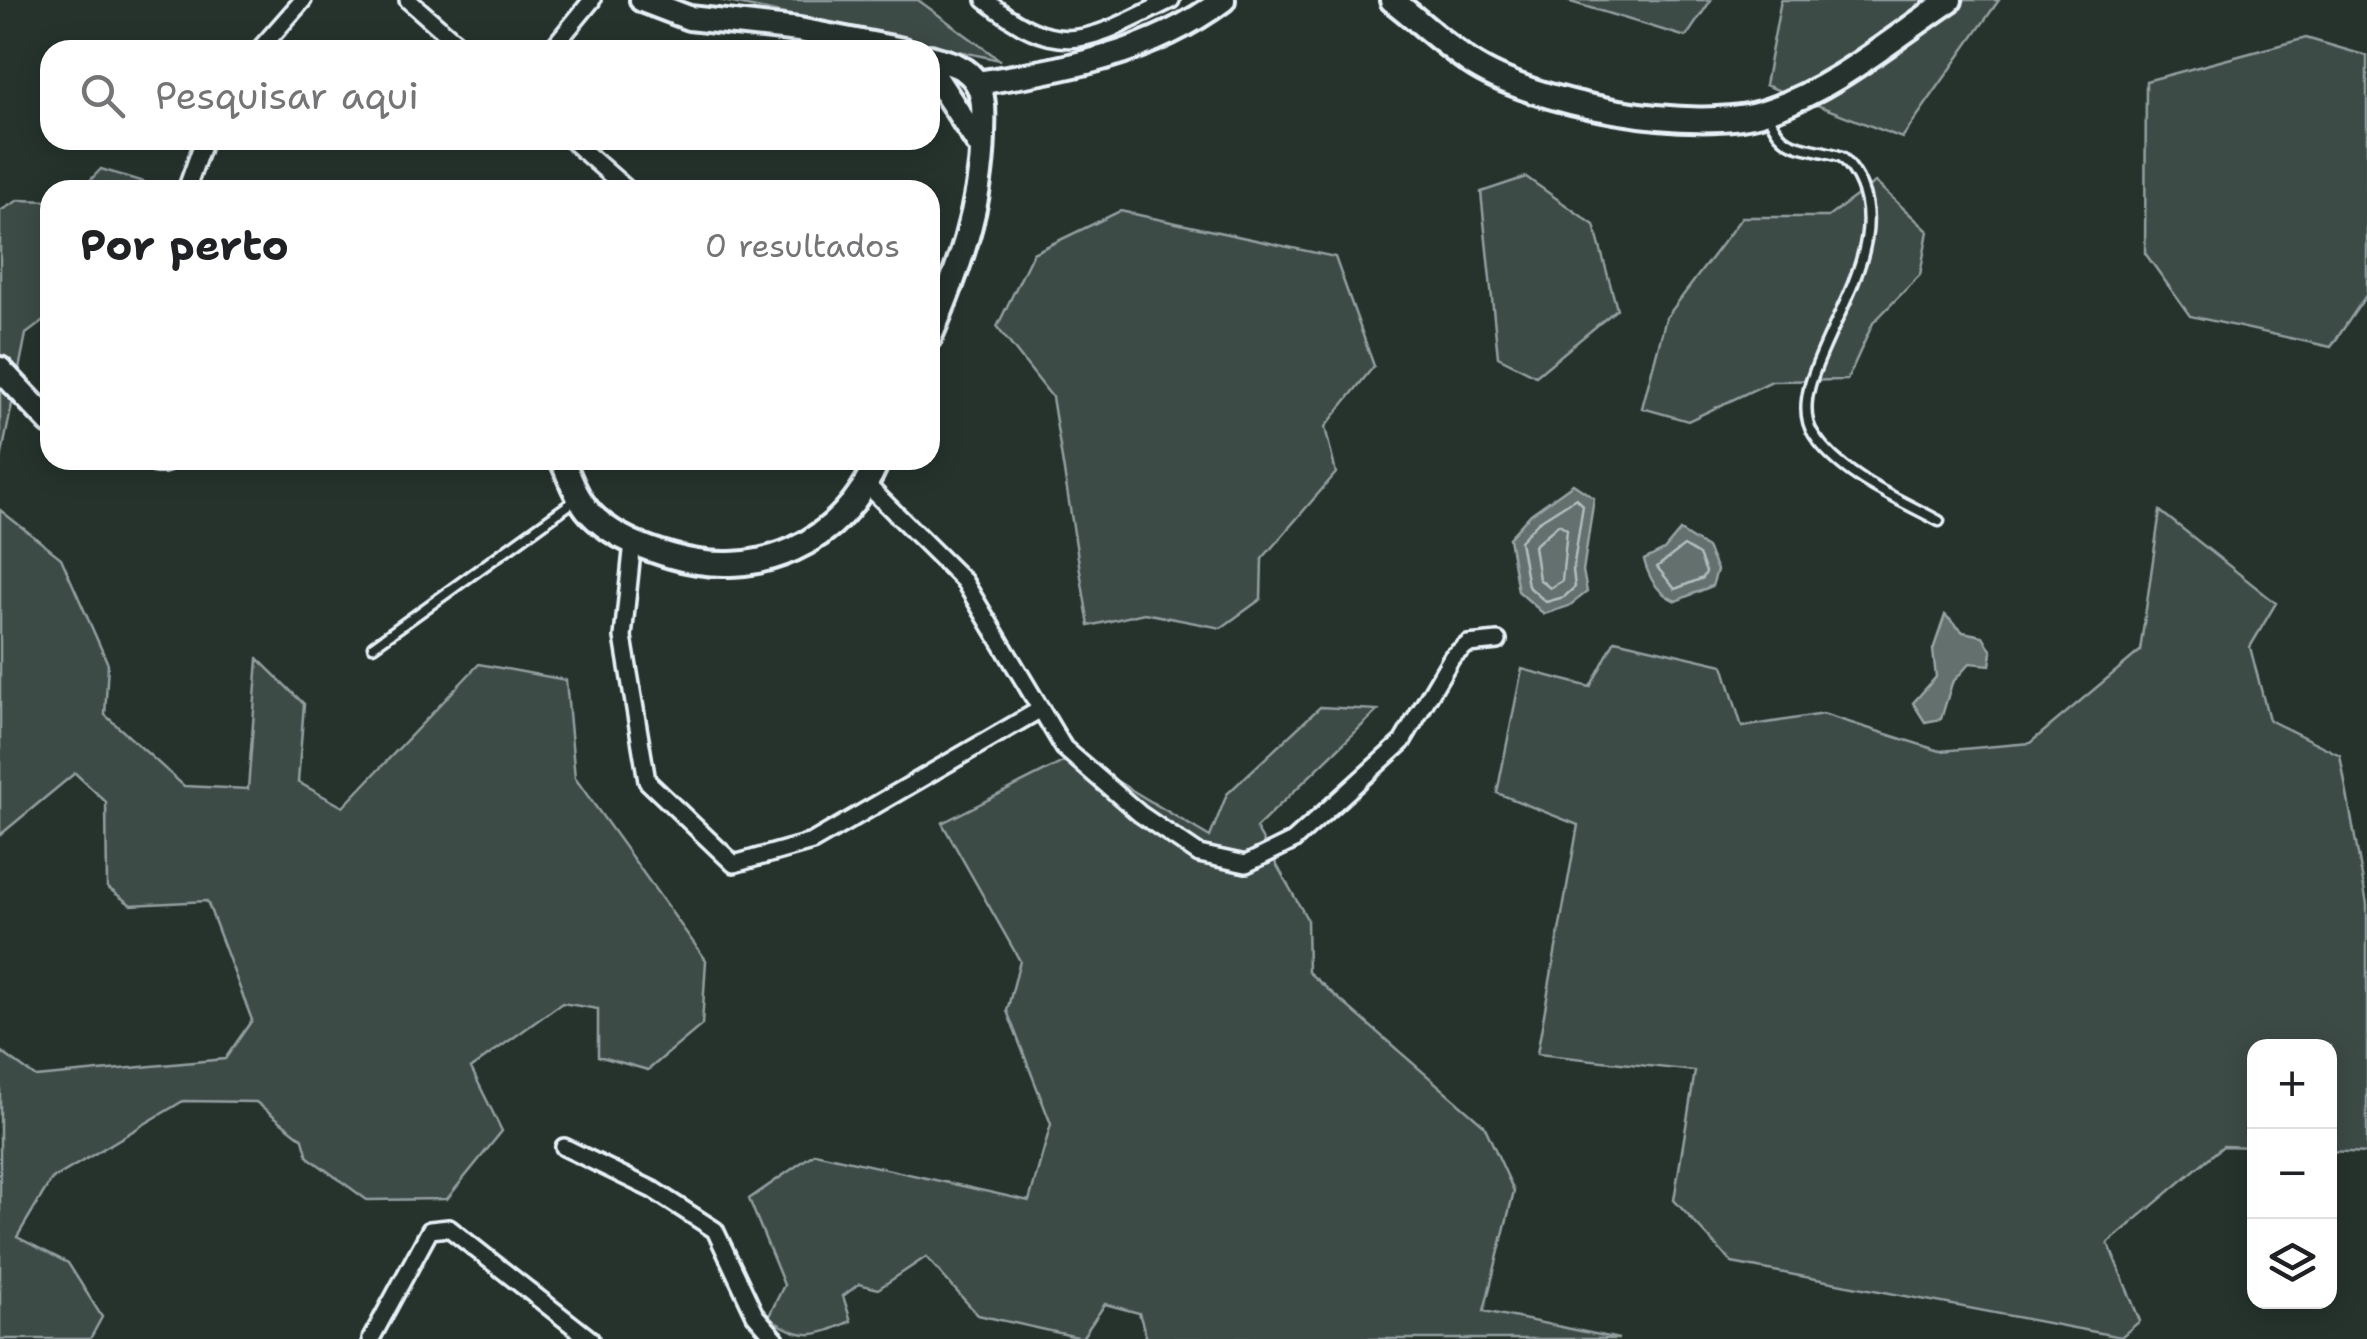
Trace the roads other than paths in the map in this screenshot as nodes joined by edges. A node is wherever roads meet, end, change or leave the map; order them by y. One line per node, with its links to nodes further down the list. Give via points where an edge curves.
1 (304, 0): 11 (street)
2 (408, 0): 12 (street)
3 (592, 0): 13 (street)
4 (642, 0): 14 (street, via 689,18)
5 (985, 0): 6 (street, via 1016,25 1056,40 1076,39)
6 (1171, 0)
7 (1222, 0): 16 (street, via 1166,36 1124,53)
8 (1392, 0): 10 (street)
9 (1950, 0): 18 (street, via 1831,81)
10 (1422, 10): 18 (street, via 1472,64 1570,99 1671,120 1722,121)
11 (268, 40)
12 (454, 40)
13 (559, 40)
14 (851, 40)
15 (940, 61): 16 (street)
16 (977, 83): 19 (street)
17 (940, 85): 19 (street)
18 (1767, 111): 31 (lane, via 1788,145 1842,157 1860,180 1866,212 1864,250 1807,390 1805,418 1831,457)
19 (982, 149): 24 (street, via 966,248)
20 (200, 150): 22 (street)
21 (582, 150): 23 (street)
22 (190, 180)
23 (617, 180)
24 (940, 312)
25 (0, 369): 26 (street)
26 (40, 411)
27 (566, 470): 30 (street)
28 (874, 470): 29 (street)
29 (867, 485): 32 (street, via 797,552 754,564 701,565); 35 (street, via 964,581)
30 (578, 498): 32 (street); 34 (lane)
31 (1939, 521)
32 (633, 542): 35 (street, via 623,637 647,781 734,864 812,842)
33 (1498, 641): 35 (street, via 1468,644 1452,657 1402,742 1293,841 1246,864 1199,854 1140,814 1064,748)
34 (374, 646)
35 (1041, 708)
36 (564, 1147): 39 (street, via 653,1190 715,1230 755,1315)
37 (371, 1339): 38 (street, via 430,1230 449,1228)
38 (590, 1339)
39 (776, 1339)

